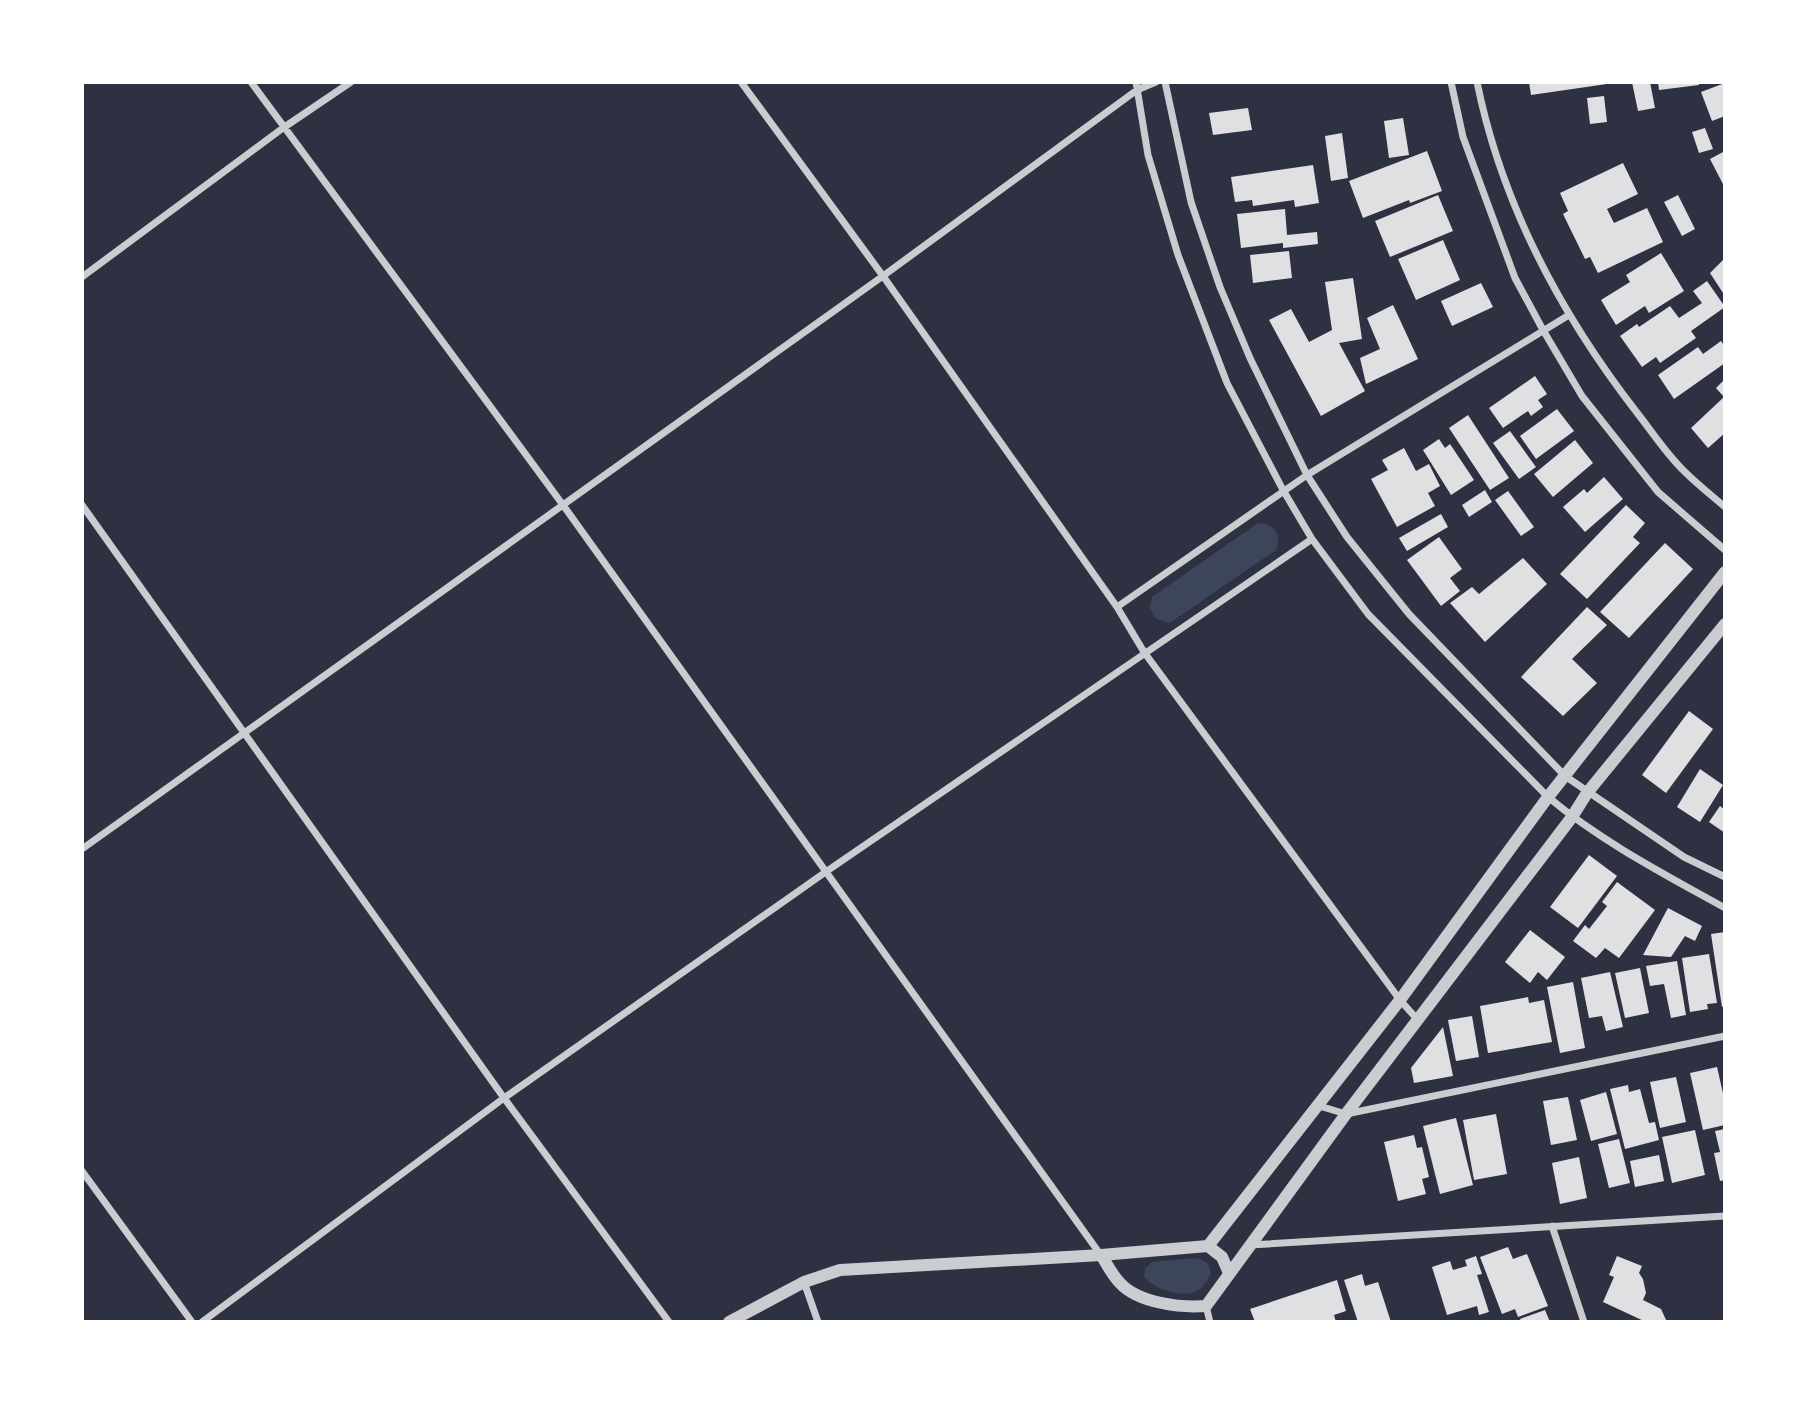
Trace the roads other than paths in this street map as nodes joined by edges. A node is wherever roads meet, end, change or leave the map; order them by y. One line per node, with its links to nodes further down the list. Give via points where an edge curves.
1 (251, 82): 9 (street)
2 (351, 82): 9 (street)
3 (741, 82): 10 (street)
4 (1156, 82): 8 (street)
5 (1165, 82): 14 (street, via 1191,202 1220,287)
6 (1451, 82): 13 (street, via 1463,137 1515,278)
7 (1477, 82): 12 (street, via 1487,131 1534,253)
8 (1137, 86): 10 (street); 15 (street, via 1148,155 1178,255 1227,383)
9 (283, 128): 11 (street); 17 (street)
10 (883, 276): 17 (street); 22 (street)
11 (82, 277)
12 (1569, 315): 13 (street); 18 (street, via 1682,470)
13 (1543, 330): 14 (street); 20 (street, via 1581,396 1658,492)
14 (1307, 475): 15 (street); 26 (street, via 1347,537 1409,614)
15 (1283, 491): 19 (street); 22 (street)
16 (82, 505): 25 (street)
17 (563, 505): 25 (street); 31 (street)
18 (1725, 507)
19 (1312, 539): 24 (street); 28 (street, via 1368,614)
20 (1725, 550)
21 (1725, 572): 26 (street)
22 (1117, 607): 24 (street)
23 (1725, 624): 27 (street)
24 (1144, 652): 31 (street); 34 (street)
25 (244, 733): 30 (street); 37 (street)
26 (1565, 776): 27 (street); 28 (street)
27 (1587, 793): 29 (street); 32 (street, via 1684,857)
28 (1548, 797): 29 (street); 34 (street)
29 (1572, 817): 33 (street); 35 (street)
30 (82, 849)
31 (827, 871): 37 (street); 45 (street)
32 (1725, 877)
33 (1725, 908)
34 (1400, 1000): 35 (street); 38 (street)
35 (1418, 1019): 39 (street)
36 (1725, 1037): 39 (street)
37 (504, 1098): 50 (street); 51 (street)
38 (1317, 1105): 39 (street); 44 (street)
39 (1346, 1114): 43 (street)
40 (82, 1171): 49 (street)
41 (1725, 1216): 42 (street)
42 (1552, 1226): 43 (street); 55 (street)
43 (1250, 1245): 46 (street)
44 (1208, 1246): 45 (street); 46 (street, via 1222,1257)
45 (1101, 1255): 47 (street, via 840,1270); 48 (street, via 1121,1285 1138,1294 1164,1304)
46 (1229, 1273): 48 (street)
47 (804, 1282): 52 (street); 53 (street)
48 (1206, 1306): 54 (street)
49 (192, 1322)
50 (201, 1322)
51 (669, 1322)
52 (729, 1322)
53 (817, 1322)
54 (1210, 1322)
55 (1584, 1322)

